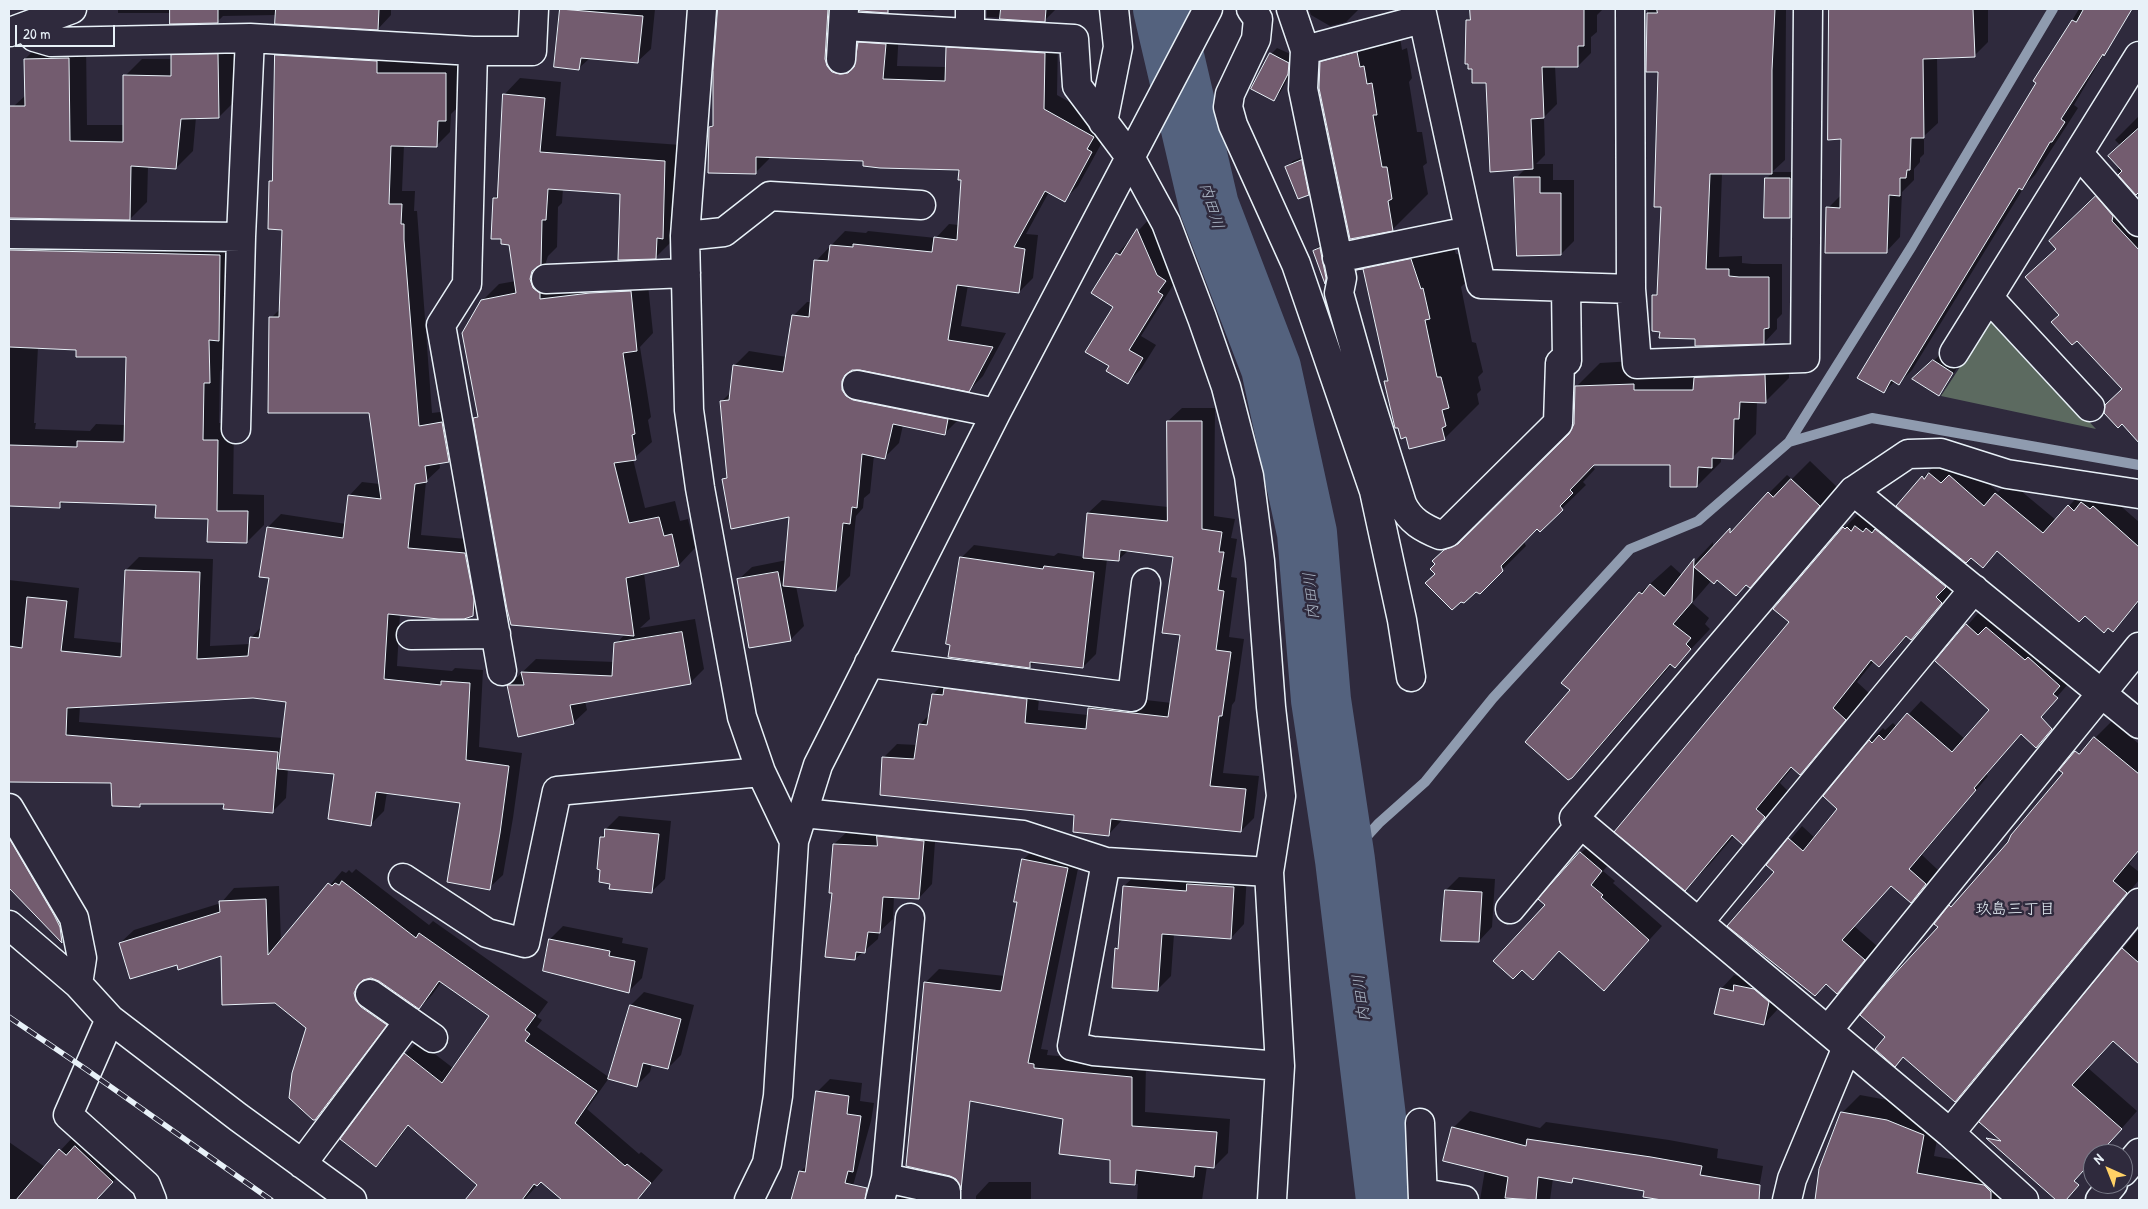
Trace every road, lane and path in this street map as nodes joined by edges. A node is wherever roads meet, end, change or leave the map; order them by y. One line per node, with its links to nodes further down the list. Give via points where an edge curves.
1 (72, 9): 13 (street)
2 (534, 9): 16 (street, via 532,51)
3 (702, 9): 26 (street)
4 (1114, 9): 19 (street, via 1118,47)
5 (1208, 9): 21 (street)
6 (1251, 9): 48 (street, via 1258,19 1256,39 1230,94 1228,107 1233,125 1296,264 1374,491)
7 (1291, 9): 15 (street)
8 (1630, 9): 32 (street)
9 (1808, 9): 32 (street, via 1812,364 1637,364)
10 (1421, 14): 15 (street); 24 (street)
11 (844, 18): 12 (street); 18 (street)
12 (970, 21): 19 (street, via 1074,39 1077,86)
13 (17, 30): 14 (street, via 51,42)
14 (250, 38): 16 (street); 27 (street)
15 (1305, 50): 28 (street, via 1303,89)
16 (473, 51): 43 (street, via 467,284 442,324)
17 (2139, 56): 20 (street)
18 (841, 58)
19 (1103, 122): 21 (street)
20 (2079, 154): 23 (street); 33 (street)
21 (1130, 157): 37 (street); 57 (street, via 1166,223 1199,309 1226,387 1249,476 1260,561 1280,796)
22 (921, 205): 26 (street, via 770,196 724,232)
23 (2139, 222)
24 (1469, 231): 28 (street); 31 (street, via 1481,284)
25 (9, 234): 27 (street)
26 (685, 236): 29 (street)
27 (241, 237): 38 (street)
28 (1338, 258): 31 (street, via 1342,278 1339,293 1402,504 1411,518 1440,535 1447,533 1558,423 1560,363 1567,361)
29 (686, 273): 30 (street); 51 (street, via 689,410 700,488 742,717)
30 (546, 279)
31 (1566, 287): 32 (street)
32 (1630, 289)
33 (1989, 298): 34 (street); 36 (street)
34 (1954, 353)
35 (857, 385): 37 (street)
36 (2090, 406)
37 (996, 413): 46 (street)
38 (236, 429)
39 (1853, 491): 40 (street, via 1908,454 1941,453 2007,474); 42 (street); 54 (street, via 1574,818)
40 (2139, 494)
41 (1146, 583): 46 (street, via 1132,697)
42 (1974, 589): 49 (street); 62 (street)
43 (496, 634): 44 (street); 47 (street)
44 (411, 635)
45 (2139, 647): 49 (street)
46 (869, 663): 53 (street, via 818,764)
47 (502, 671)
48 (1411, 677)
49 (2102, 694): 50 (street); 69 (street)
50 (2139, 724)
51 (761, 772): 55 (street); 58 (street, via 557,791 525,943 487,933)
52 (9, 808): 64 (street, via 74,918 82,958)
53 (803, 813): 55 (street); 56 (street, via 1023,835)
54 (1581, 824): 60 (street); 62 (street)
55 (794, 841): 78 (street, via 778,1096 767,1163)
56 (1106, 862): 57 (street); 70 (street, via 1072,1046 1093,1051)
57 (1270, 872): 70 (street)
58 (404, 878)
59 (2139, 903): 72 (street)
60 (1510, 909)
61 (910, 918): 74 (street)
62 (1699, 922): 69 (street)
63 (9, 925): 64 (street)
64 (78, 984): 66 (street)
65 (370, 994): 67 (street)
66 (110, 1019): 73 (street); 76 (street, via 68,1115 146,1185)
67 (410, 1021): 68 (street); 73 (street)
68 (433, 1038)
69 (1838, 1038): 72 (street); 82 (street)
70 (1280, 1066): 80 (street)
71 (1420, 1123): 75 (street)
72 (1950, 1133): 83 (street)
73 (302, 1164): 77 (street)
74 (883, 1189): 79 (street, via 946,1191)
75 (1423, 1197): 81 (street)
76 (152, 1200)
77 (352, 1200)
78 (749, 1200)
79 (946, 1200)
80 (1272, 1200)
81 (1464, 1200)
82 (1787, 1200)
83 (2024, 1200)

